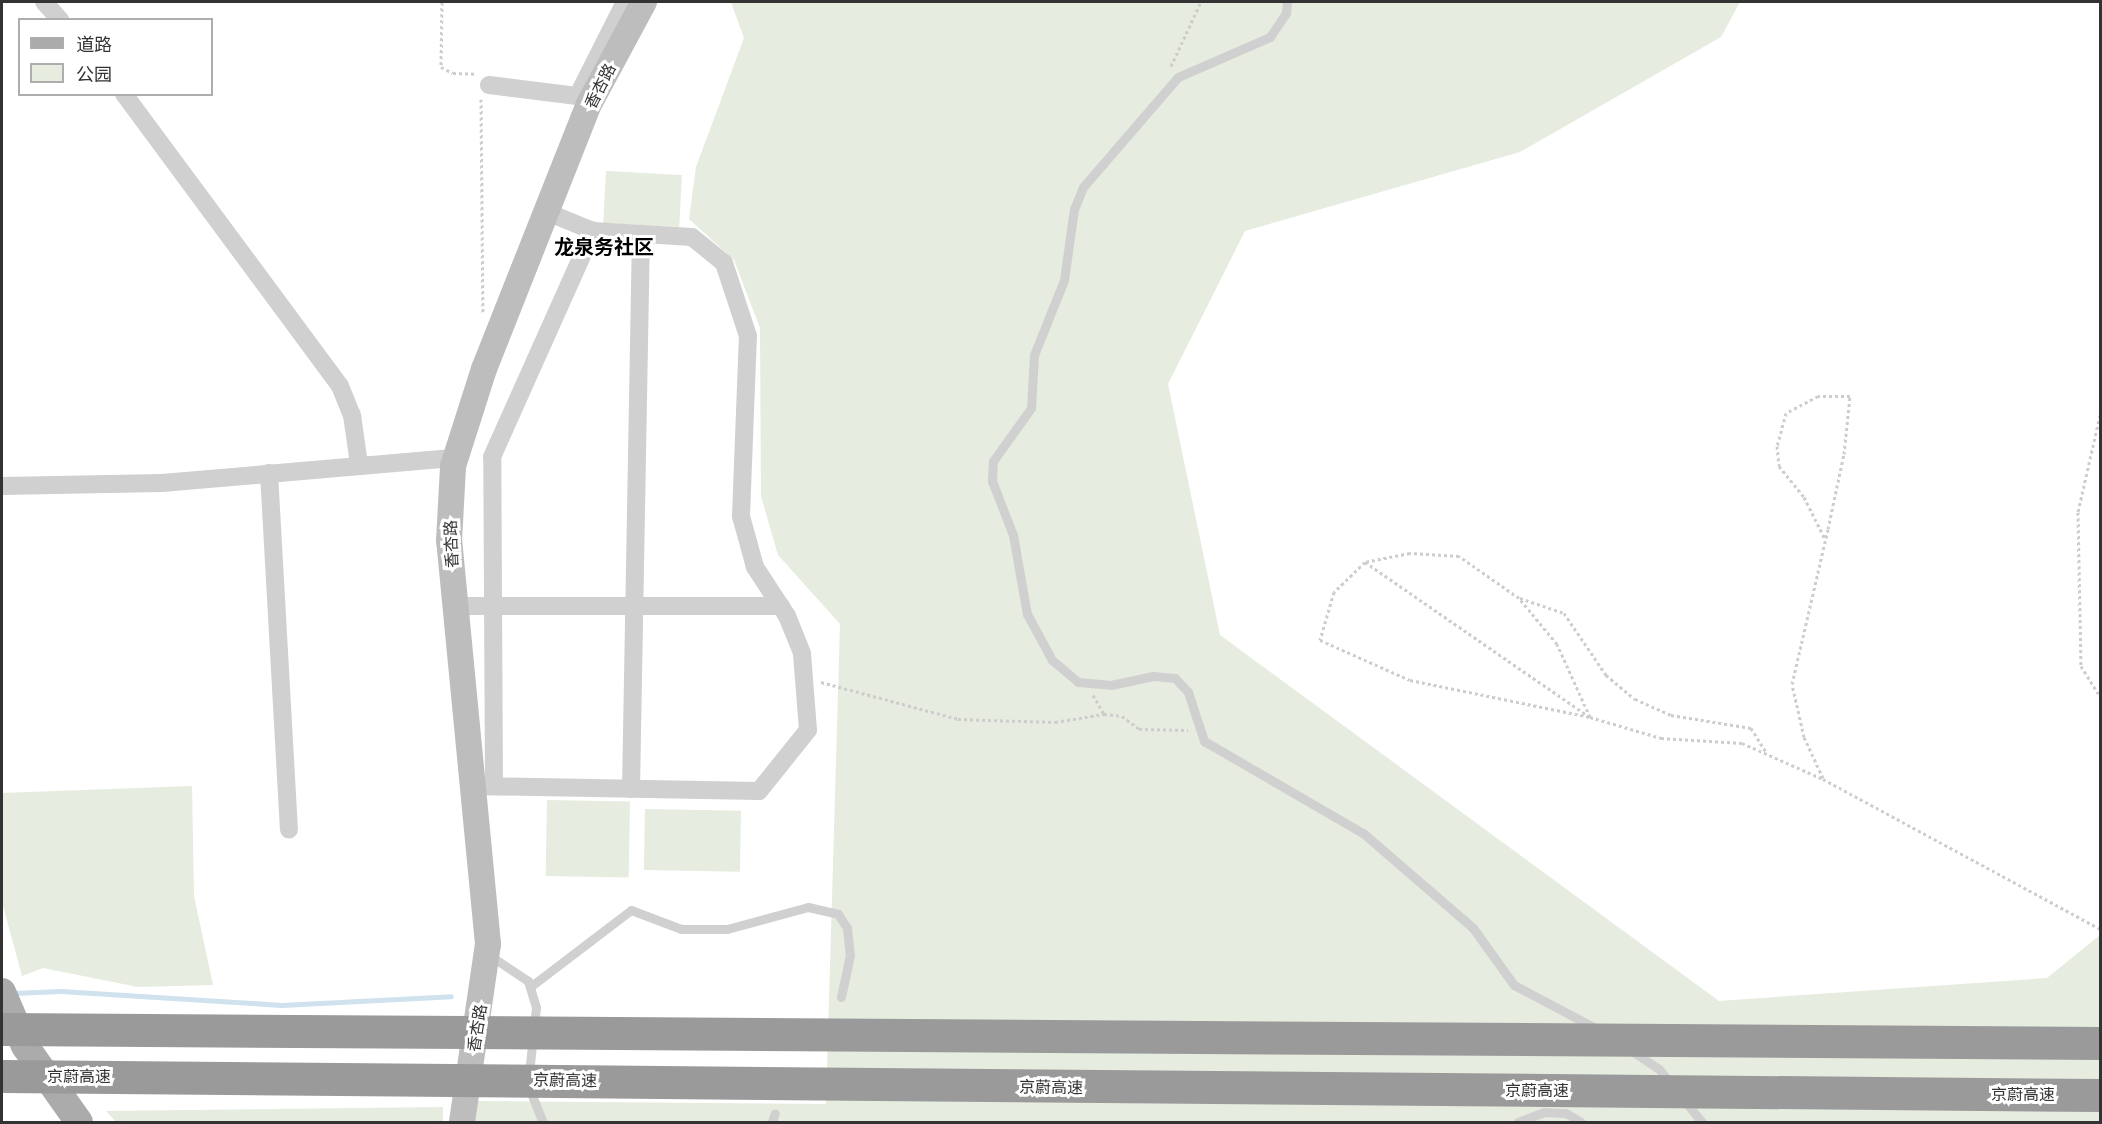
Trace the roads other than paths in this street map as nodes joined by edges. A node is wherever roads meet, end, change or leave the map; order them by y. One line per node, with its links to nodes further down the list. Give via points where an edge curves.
1 (44, 2): 5 (street)
2 (625, 2): 8 (street)
3 (644, 2): 8 (street, 香杏路)
4 (1287, 2): 36 (lane, via 1286,13 1270,37 1174,82 1083,187 1074,209 1064,280 1034,355 1031,408 993,461 992,481 1013,535 1027,614 1052,660 1087,685 1153,676 1175,678 1188,692 1204,741 1364,833 1473,928 1514,985 1572,1013 1659,1069)
5 (58, 18)
6 (489, 85): 8 (street)
7 (125, 96): 13 (street, via 340,386 352,415)
8 (585, 96): 9 (street, 香杏路)
9 (547, 212): 10 (street); 12 (street, 香杏路, via 484,369)
10 (593, 231): 11 (street); 18 (street, via 492,458)
11 (641, 234): 17 (street, via 692,237 724,263 730,278 748,336 741,516 755,567); 19 (street)
12 (456, 458): 13 (street); 16 (street, 香杏路, via 448,541)
13 (359, 464): 14 (street)
14 (269, 473): 15 (street, via 162,483); 22 (street)
15 (2, 486)
16 (455, 606): 18 (street); 20 (street, 香杏路)
17 (781, 606): 19 (street); 21 (street, via 802,653 808,730 759,790)
18 (494, 607): 19 (street); 20 (street)
19 (634, 607): 21 (street)
20 (484, 786): 21 (street); 23 (street, 香杏路)
21 (631, 789)
22 (289, 829)
23 (487, 954): 24 (lane, via 528,981); 32 (street, 香杏路)
24 (530, 987): 26 (lane, via 631,910 681,929 727,928 808,907 838,914 847,928 850,955); 33 (lane, via 536,1007 528,1063 530,1093)
25 (2, 992): 27 (main road)
26 (841, 997)
27 (13, 1037): 28 (highway, bridge); 31 (main road)
28 (2100, 1042)
29 (2, 1076): 30 (highway, 京蔚高速, bridge)
30 (2100, 1095)
31 (79, 1122)
32 (462, 1122)
33 (543, 1122)
34 (1518, 1122): 35 (lane, via 1544,1112 1566,1113)
35 (1581, 1122)
36 (1702, 1122)

